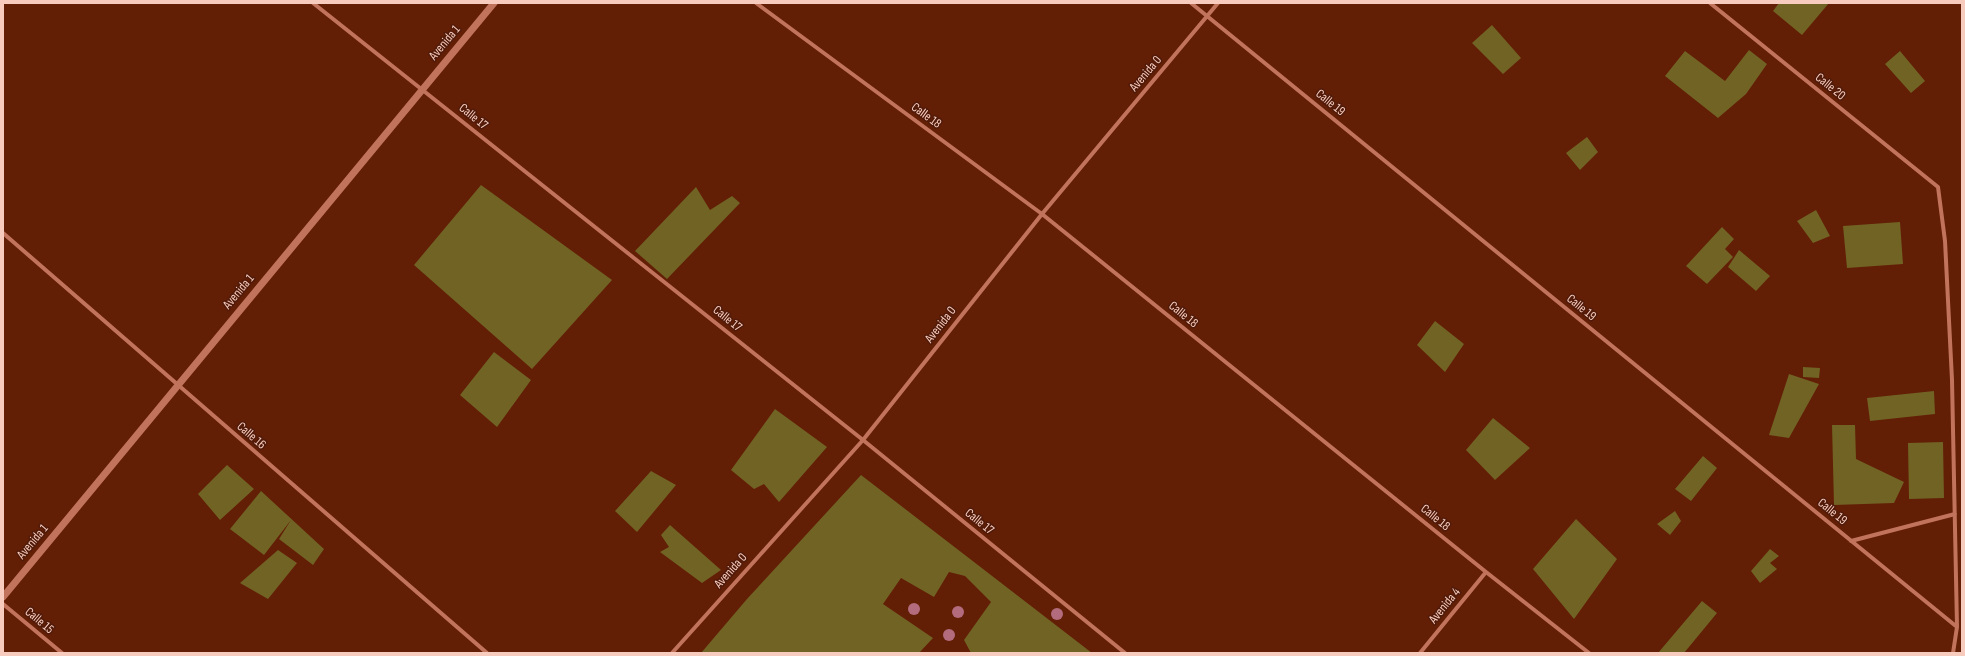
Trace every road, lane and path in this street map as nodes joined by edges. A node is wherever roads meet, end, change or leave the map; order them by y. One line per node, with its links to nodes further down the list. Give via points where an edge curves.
1 (313, 3): 8 (street, Calle 17)
2 (494, 3): 8 (street, Avenida 1)
3 (756, 3): 9 (street, Calle 18)
4 (1191, 3): 7 (street, Calle 19)
5 (1218, 3): 7 (street, Avenida 0)
6 (1710, 3): 13 (street, Calle 20, via 1938,187 1945,241)
7 (1207, 16): 9 (street, Avenida 0); 14 (street, Calle 19)
8 (423, 89): 11 (street, Avenida 1); 12 (street, Calle 17)
9 (1042, 214): 12 (street, Avenida 0); 15 (street, Calle 18)
10 (3, 233): 11 (street, Calle 16)
11 (178, 386): 16 (street, Avenida 1); 20 (street, Calle 16)
12 (863, 440): 21 (street, Avenida 0); 22 (street, Calle 17)
13 (1956, 514): 14 (street); 18 (street)
14 (1851, 541): 18 (street, Calle 19)
15 (1486, 572): 23 (street, Avenida 4); 24 (street, Calle 18)
16 (3, 597)
17 (3, 604): 19 (street, Calle 15)
18 (1957, 627): 25 (street)
19 (62, 653)
20 (487, 653)
21 (672, 653)
22 (1125, 653)
23 (1420, 653)
24 (1589, 653)
25 (1953, 653)

